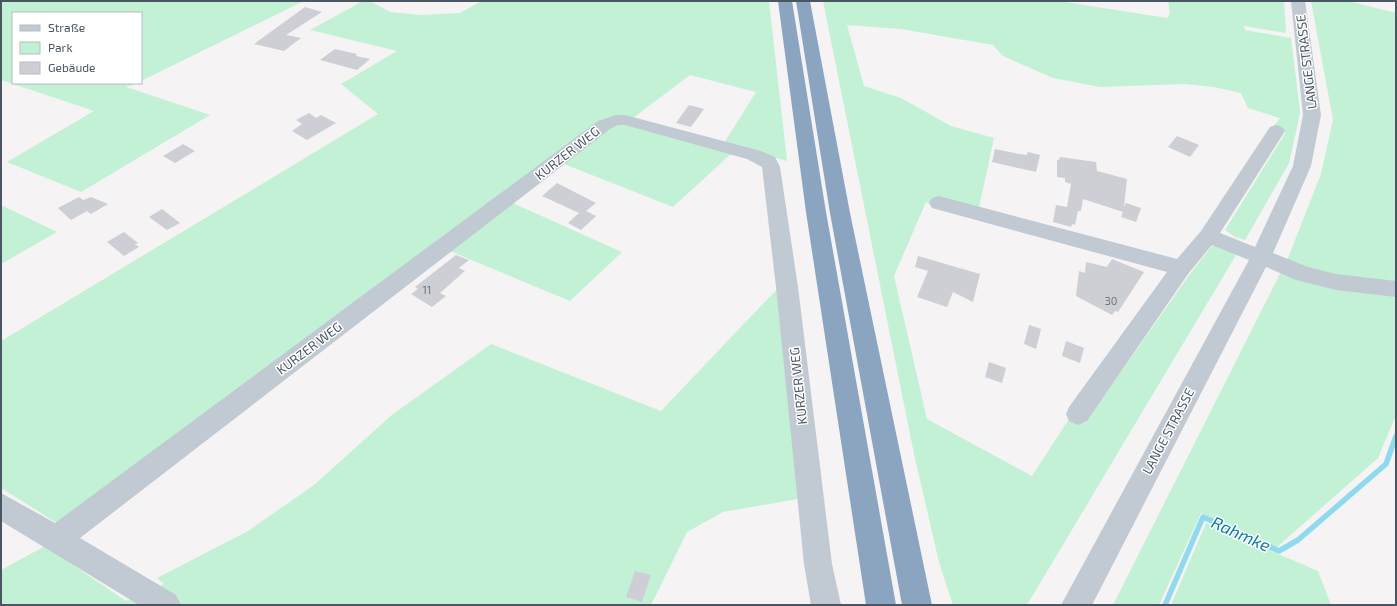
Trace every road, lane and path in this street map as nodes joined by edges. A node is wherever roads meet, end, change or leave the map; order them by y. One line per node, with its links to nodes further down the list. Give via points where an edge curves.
1 (785, 1): 15 (highway, via 817,220)
2 (803, 1): 16 (highway, via 843,228)
3 (1298, 1): 7 (street, LANGE STRASSE, via 1312,115 1302,166)
4 (1276, 131): 6 (street)
5 (939, 203): 8 (street)
6 (1208, 236): 7 (street); 8 (street)
7 (1260, 257): 9 (street, via 1304,274 1336,282); 17 (street, LANGE STRASSE)
8 (1181, 268): 10 (street)
9 (1396, 289)
10 (1078, 414)
11 (1, 506): 12 (street)
12 (56, 539): 13 (street); 14 (street, KURZER WEG, via 604,125 616,120 625,120 754,155 768,161 771,167 818,564)
13 (166, 605)
14 (826, 605)
15 (881, 605)
16 (917, 605)
17 (1076, 605)

